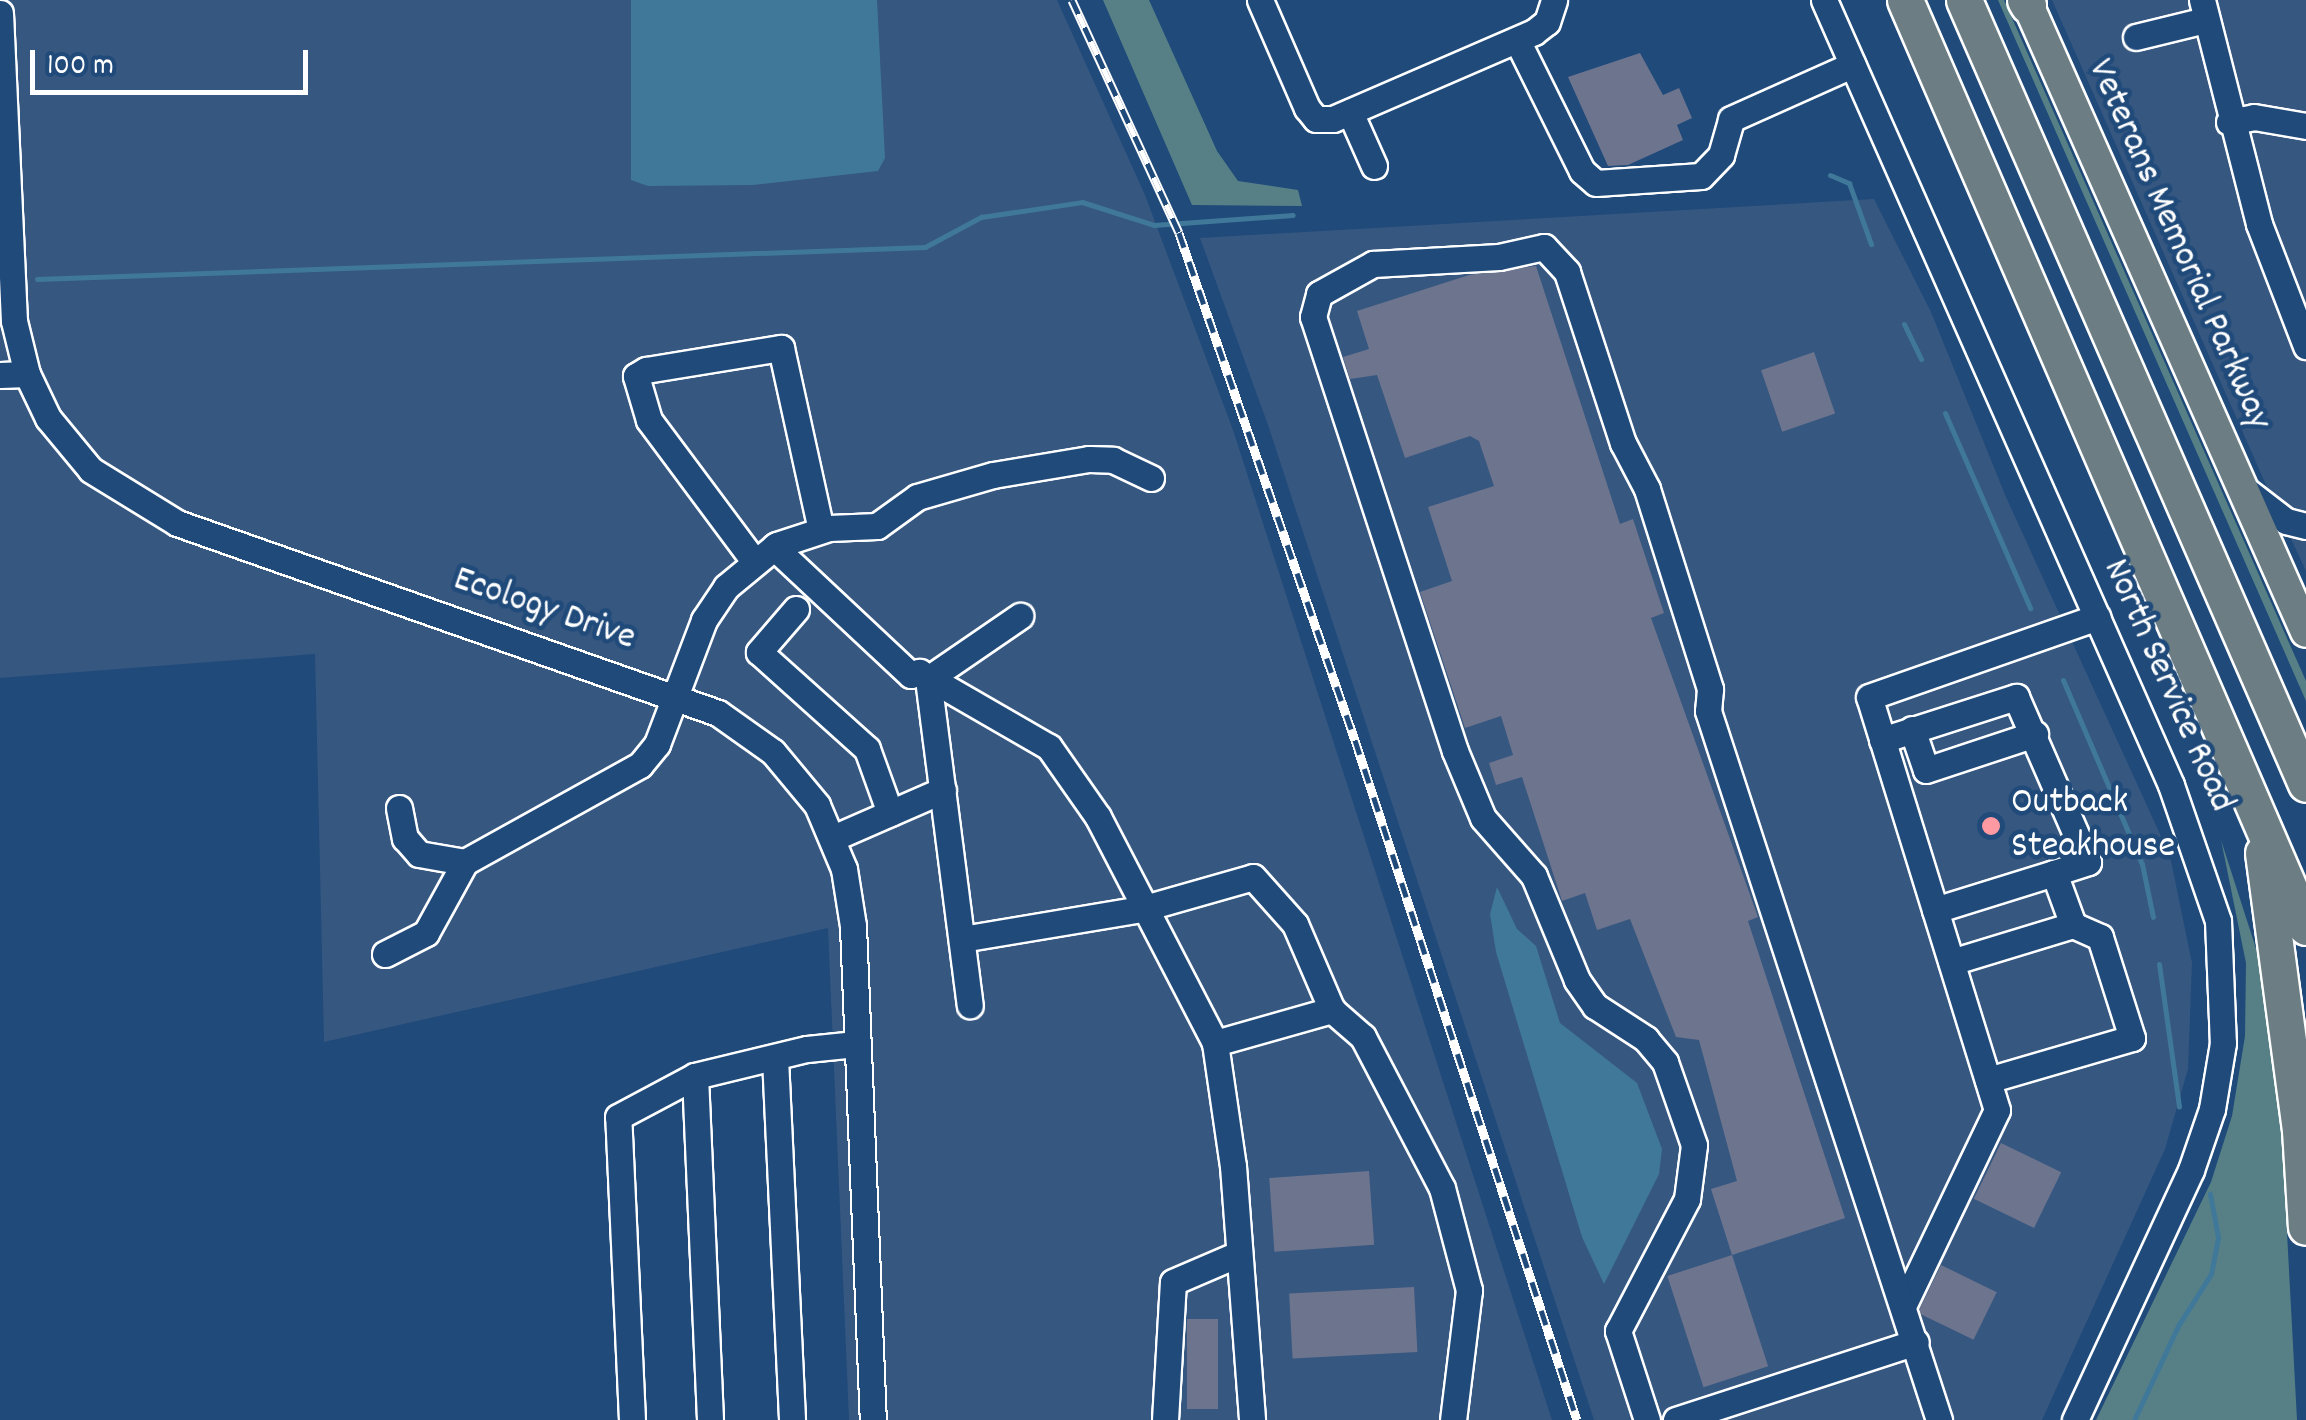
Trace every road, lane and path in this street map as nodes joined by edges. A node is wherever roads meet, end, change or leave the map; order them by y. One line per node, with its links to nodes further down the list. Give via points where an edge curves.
1 (1260, 0): 12 (street, via 1307,108 1316,119)
2 (1554, 0): 10 (street, via 1547,22)
3 (1824, 0): 11 (street, North Service Road)
4 (1904, 0): 39 (highway)
5 (1964, 0): 35 (highway)
6 (2026, 2): 22 (main road, Veterans Memorial Parkway)
7 (2204, 10): 9 (street); 13 (street)
8 (0, 12): 15 (street, Ecology Drive)
9 (2136, 37)
10 (1517, 40): 11 (street, via 1582,171 1596,183 1702,176 1720,155 1731,119); 12 (street)
11 (1852, 65): 28 (street, North Service Road)
12 (1350, 112): 16 (street)
13 (2229, 122): 14 (street, via 2254,117); 18 (street)
14 (2306, 126)
15 (2, 142): 17 (street, Ecology Drive)
16 (1374, 166)
17 (4, 214): 19 (street, Ecology Drive, via 11,299)
18 (2306, 346)
19 (27, 374): 20 (street); 31 (street, Ecology Drive, via 68,446 147,509)
20 (0, 375)
21 (1151, 478): 24 (street, via 1101,459 1012,472 917,498 878,526)
22 (2242, 488): 23 (street, via 2286,521); 29 (main road, Veterans Memorial Parkway)
23 (2306, 526)
24 (821, 530): 25 (street); 25 (street, via 781,348 636,376 649,420)
25 (764, 554): 30 (street, via 839,604 852,605 920,663); 31 (street, via 704,620)
26 (796, 609): 38 (street, via 759,652 866,750)
27 (1020, 616): 30 (street)
28 (2097, 617): 34 (street, via 1869,697); 71 (street, North Service Road, via 2204,866 2218,921 2224,1023 2212,1108 2191,1170)
29 (2306, 632)
30 (924, 675): 36 (street); 43 (street, via 1049,747 1098,817)
31 (676, 696): 40 (street, Ecology Drive, via 718,714 773,752 817,806); 41 (street, via 640,765)
32 (1912, 729): 33 (street, via 2016,697); 33 (street, via 1926,770); 34 (street)
33 (2035, 734): 42 (street, via 2088,862)
34 (1882, 740): 44 (street)
35 (2306, 784)
36 (943, 790): 38 (street); 47 (street)
37 (399, 808): 41 (street, via 405,838 418,854)
38 (890, 812): 40 (street)
39 (2260, 828): 46 (highway); 57 (highway, via 2300,1130)
40 (833, 838): 52 (street, Ecology Drive, via 853,926)
41 (465, 862): 48 (street, via 426,932)
42 (2054, 873): 44 (street); 45 (street)
43 (1140, 909): 47 (street); 51 (street, via 1253,877 1295,924); 53 (street)
44 (1936, 910): 49 (street)
45 (2074, 925): 49 (street); 56 (street, via 2100,937 2132,1038)
46 (2306, 927)
47 (962, 939): 50 (street)
48 (386, 954)
49 (1951, 962): 56 (street)
50 (970, 1005)
51 (1332, 1010): 53 (street); 67 (street, via 1363,1037 1442,1188 1469,1290)
52 (856, 1044): 54 (street); 64 (street, Ecology Drive)
53 (1215, 1044): 58 (street)
54 (774, 1058): 55 (street); 63 (street)
55 (695, 1076): 61 (street, via 618,1117); 62 (street)
56 (1988, 1080): 59 (street, via 1997,1110)
57 (2306, 1227)
58 (1238, 1254): 65 (street, via 1173,1282); 66 (street)
59 (1904, 1304): 60 (street); 68 (street, via 1708,711 1710,689 1646,488 1623,443 1557,254 1544,247 1499,258 1373,264 1338,279 1319,294 1312,318 1469,784 1483,818 1534,876 1577,980 1595,1006 1646,1039 1665,1062 1694,1146 1687,1199 1618,1331)
60 (1916, 1342): 69 (street); 70 (street)
61 (632, 1420)
62 (710, 1420)
63 (792, 1420)
64 (874, 1420)
65 (1166, 1420)
66 (1252, 1420)
67 (1454, 1420)
68 (1647, 1420)
69 (1676, 1420)
70 (1939, 1420)
71 (2075, 1420)

